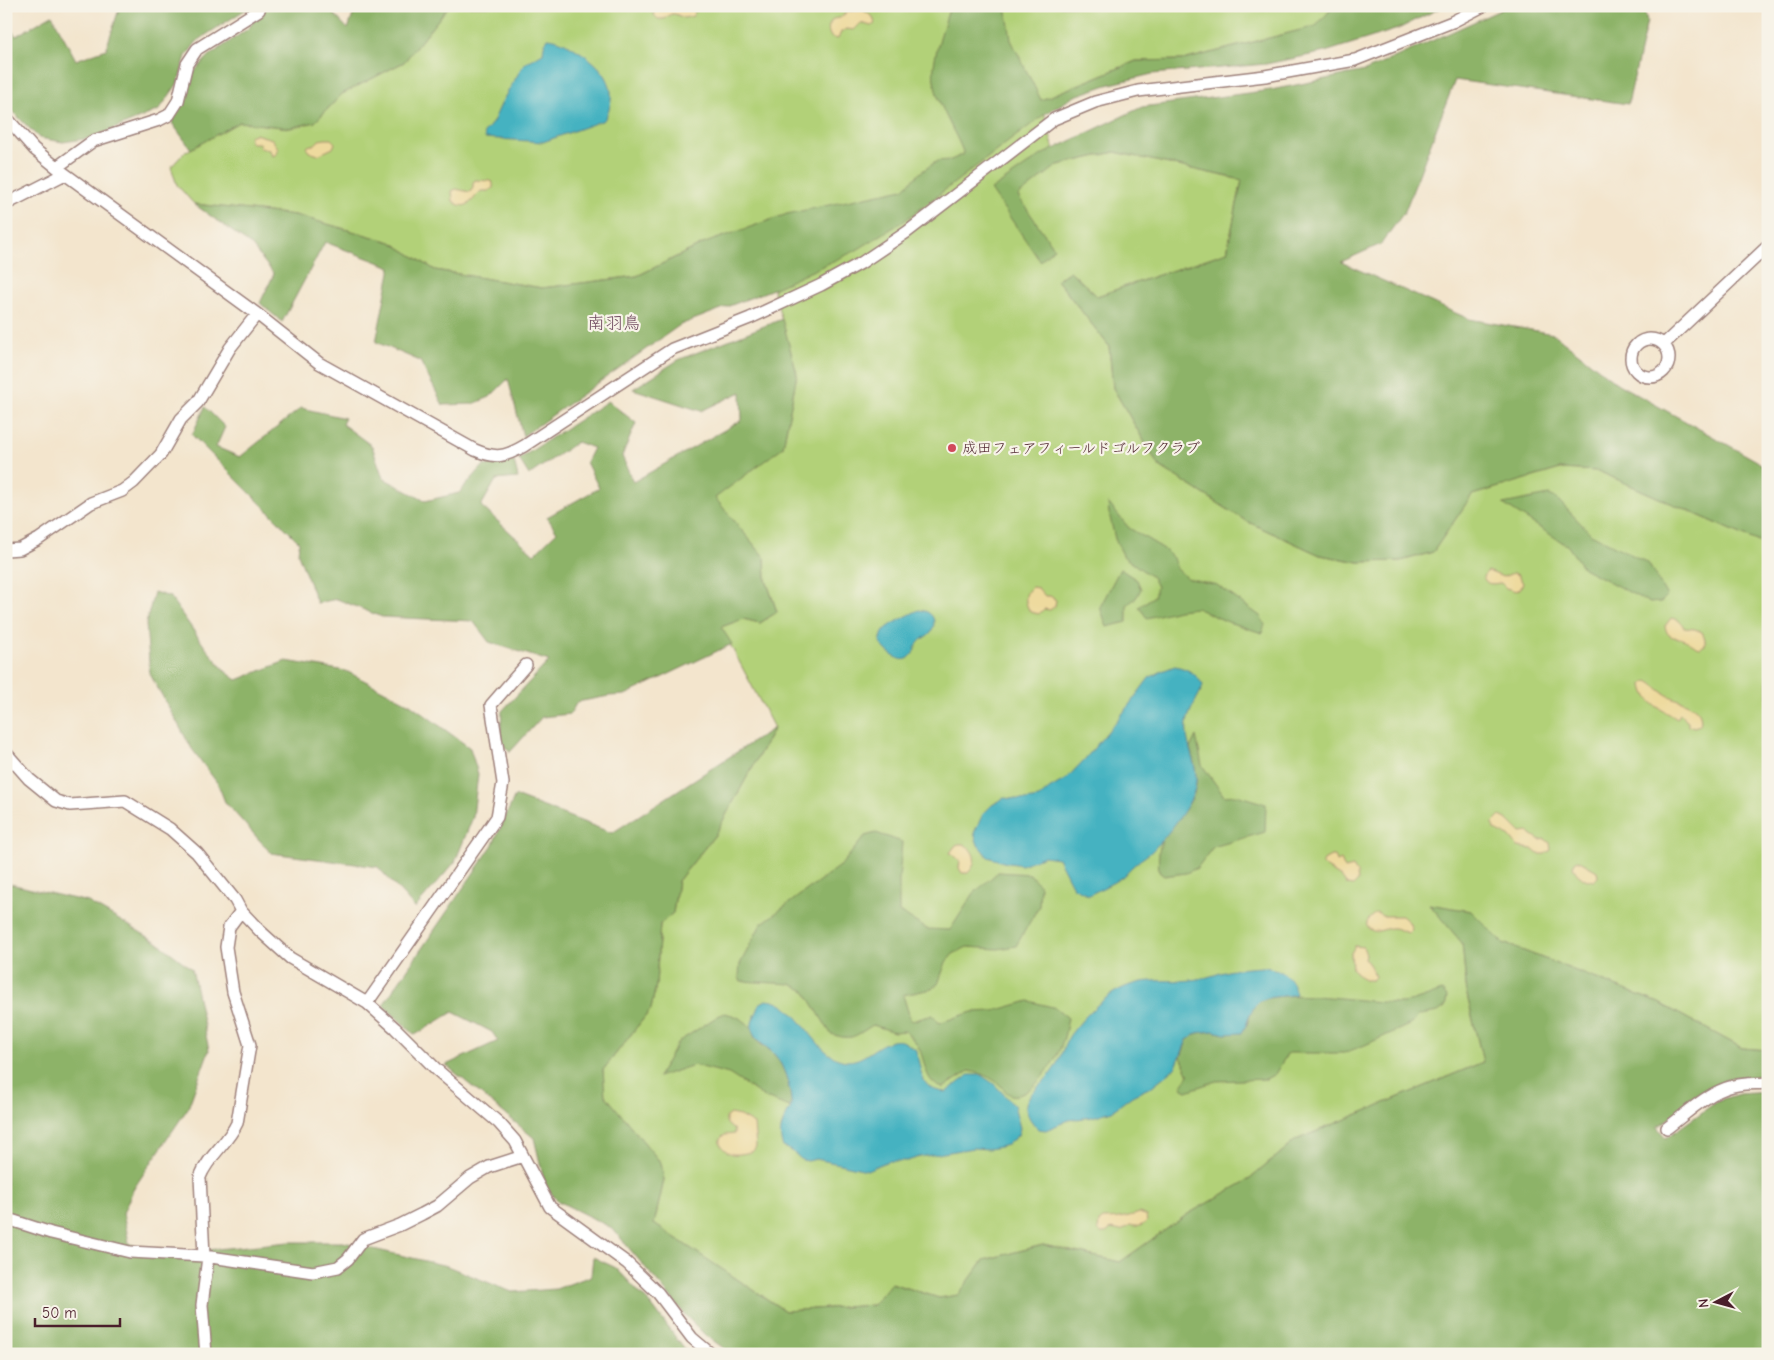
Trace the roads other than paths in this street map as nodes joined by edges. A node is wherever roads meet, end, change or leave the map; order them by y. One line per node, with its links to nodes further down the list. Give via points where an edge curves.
1 (260, 6): 4 (street, via 259,10 197,49 187,64 178,101 169,115 93,141)
2 (1483, 6): 7 (street, via 1452,22 1355,60 1265,76 1138,91 1095,102 1054,119 907,232 861,263 750,318 672,349 510,454 498,457 474,450 319,363)
3 (6, 117): 4 (street, via 34,148)
4 (61, 171): 5 (street); 7 (street)
5 (6, 204)
6 (1768, 246): 8 (street)
7 (257, 314): 9 (street, via 230,348 198,402 181,419 162,454 134,482 122,491 91,504 39,539 20,549)
8 (1664, 344)
9 (6, 550)
10 (526, 665): 13 (street, via 491,705 503,783 497,817)
11 (6, 753): 12 (street, via 29,779 56,801 70,805 125,801 170,829 197,853)
12 (241, 911): 13 (street, via 290,958); 18 (street, via 229,927 226,947 229,978 250,1045 237,1123 204,1166 200,1177)
13 (367, 1003): 16 (street, via 499,1123 515,1140)
14 (1768, 1083): 15 (street, via 1734,1085 1714,1093)
15 (1667, 1128)
16 (523, 1156): 18 (street, via 489,1167 470,1178 437,1206 363,1239 338,1267 313,1272); 20 (street, via 554,1212 627,1263 658,1293 692,1338)
17 (6, 1220): 18 (street, via 130,1252)
18 (206, 1256): 19 (street, via 202,1304)
19 (206, 1354)
20 (711, 1354)

